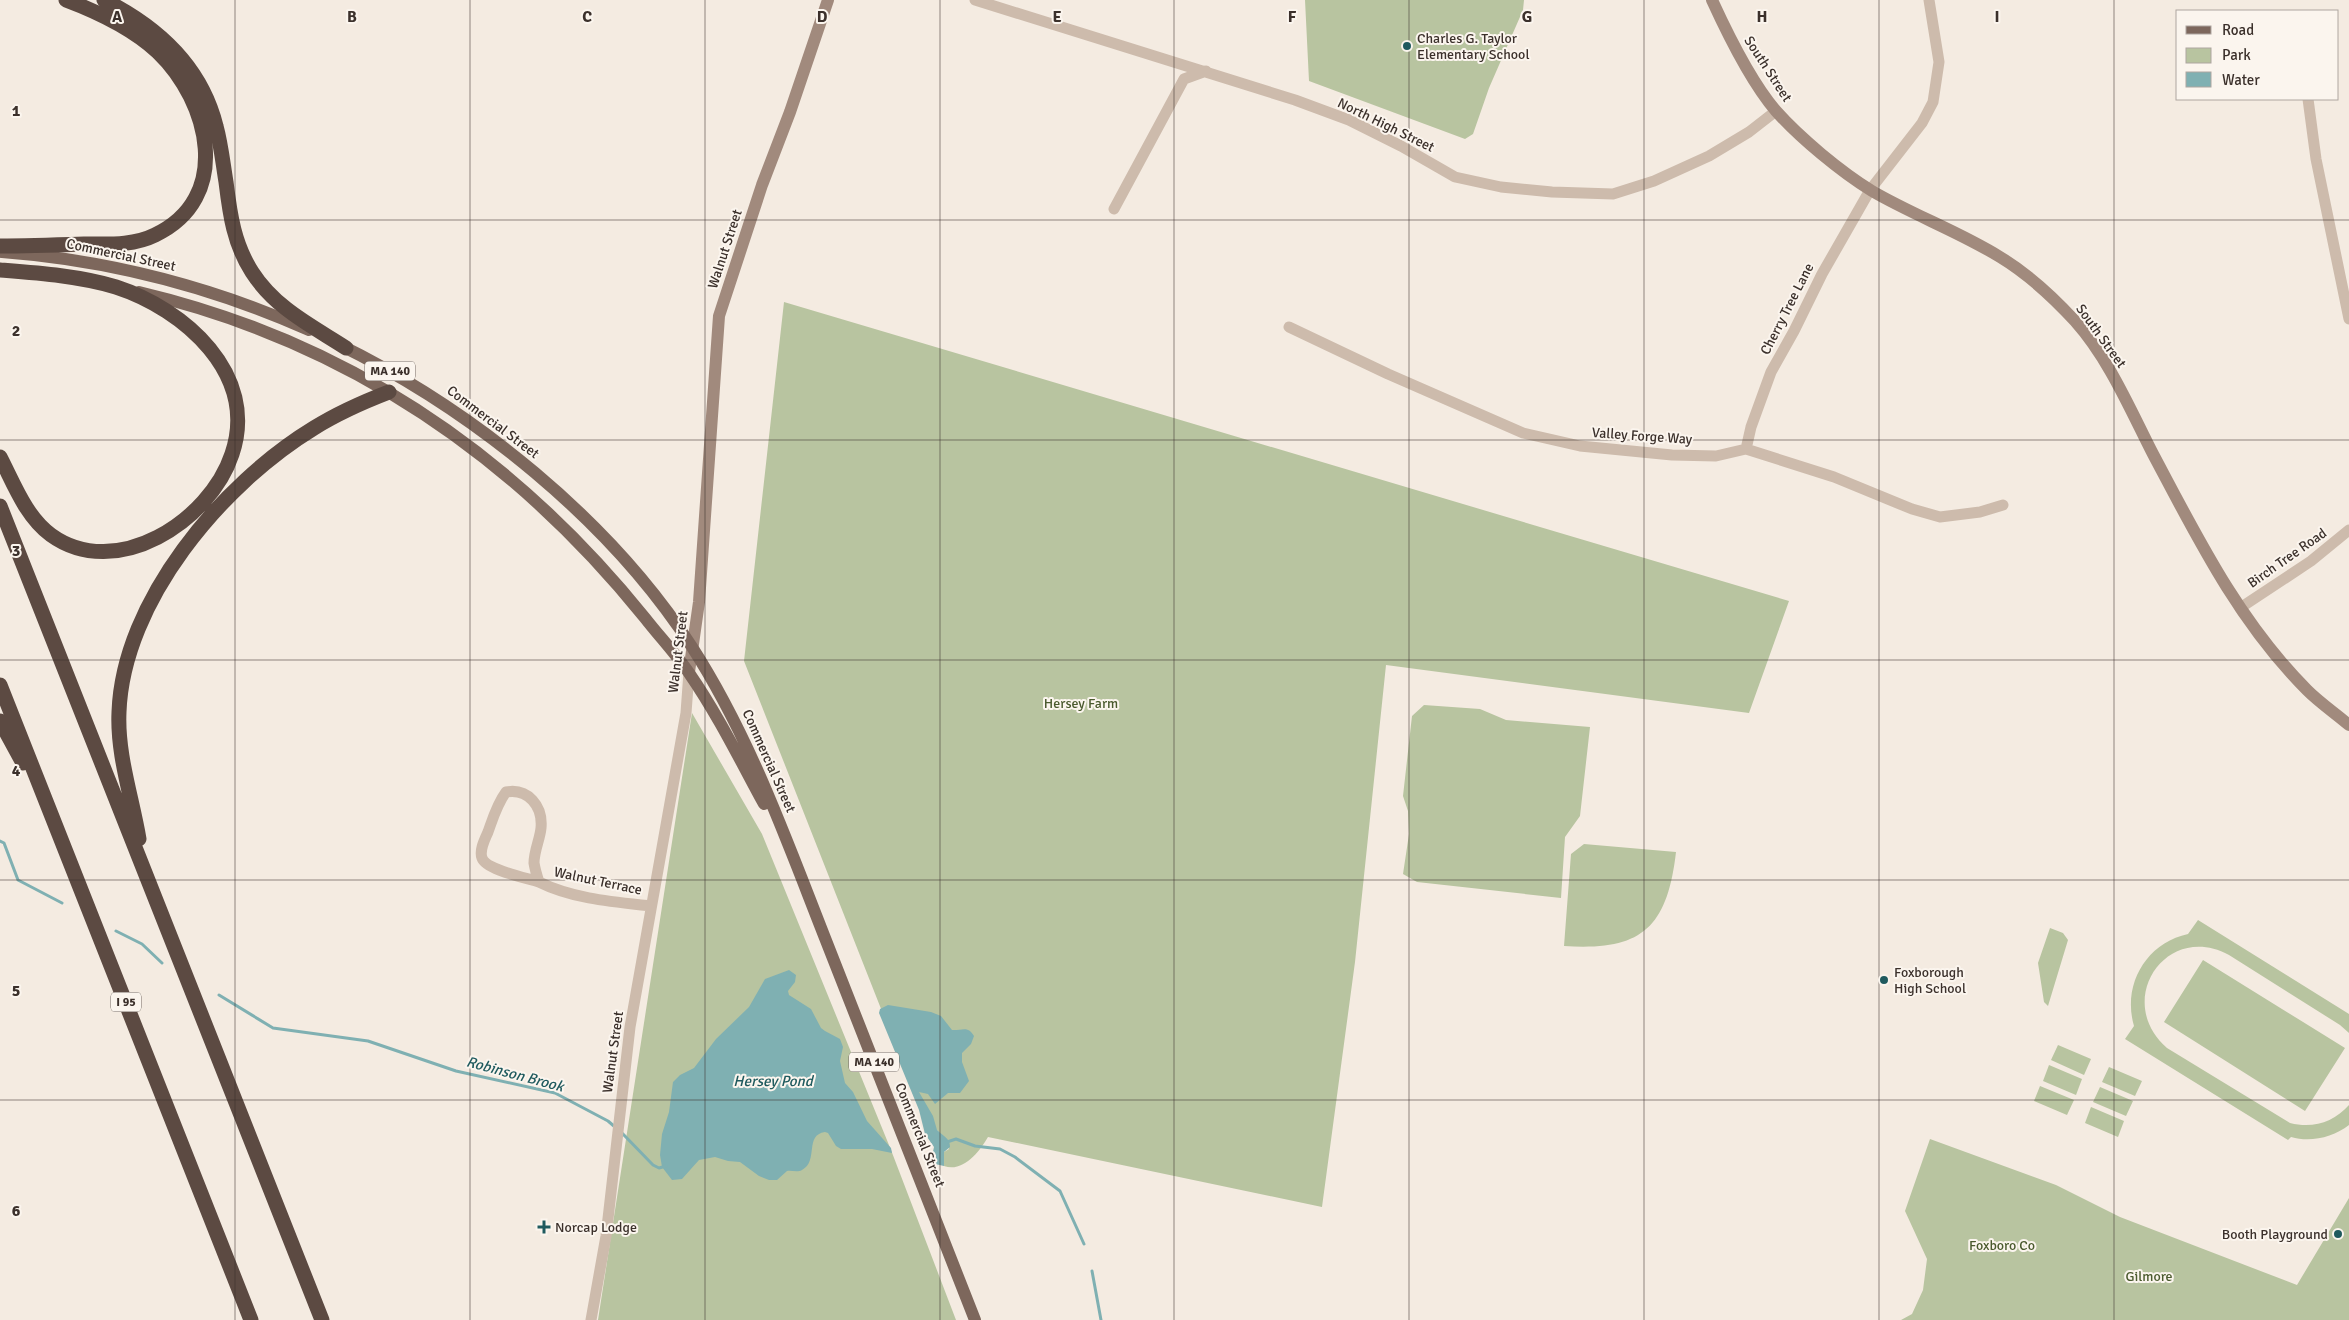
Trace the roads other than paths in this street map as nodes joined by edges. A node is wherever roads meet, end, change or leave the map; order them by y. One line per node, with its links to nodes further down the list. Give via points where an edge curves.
1 (66, 0): 12 (highway, via 123,27 152,48 178,75 193,102 202,130 206,159 203,178 194,201 182,217 145,240)
2 (104, 0): 18 (highway, via 164,39 200,84 217,128 234,235 256,279 285,309)
3 (828, 0): 26 (main road, Walnut Street, via 719,316 699,602)
4 (975, 0): 7 (street, North High Street)
5 (1712, 0): 9 (main road, South Street, via 1740,58)
6 (1929, 0): 10 (street, Cherry Tree Lane, via 1939,62 1933,102 1922,123)
7 (1206, 71): 9 (street, North High Street, via 1348,120 1455,177 1501,187 1552,192 1613,194 1654,181 1709,156); 11 (street, via 1184,79)
8 (2308, 100): 16 (street, via 2316,159)
9 (1776, 111): 10 (main road, South Street, via 1834,164)
10 (1870, 190): 20 (street, Cherry Tree Lane, via 1771,372); 25 (main road, South Street, via 1999,257 2043,289 2076,322 2105,363 2197,536)
11 (1114, 209)
12 (0, 246)
13 (0, 252): 18 (main road, Commercial Street / MA 140, via 91,263 173,282 261,310)
14 (0, 270): 15 (highway, Commercial Street / MA 140)
15 (115, 287): 19 (main road, Commercial Street / MA 140, via 186,305 265,332); 21 (highway, via 158,306 187,325 209,347 224,369 234,397 237,428 232,455 219,481 194,511 163,534 127,548 91,551 67,544 41,527)
16 (2349, 319)
17 (1289, 327): 20 (street, Valley Forge Way, via 1523,433 1580,446 1672,455 1716,456)
18 (346, 348): 26 (main road, Commercial Street / MA 140, via 443,404 532,471 619,556)
19 (389, 392): 27 (main road, Commercial Street / MA 140, via 466,443 537,501 608,574); 33 (highway, via 318,425 254,472 197,533 151,602 127,659 118,712 121,754)
20 (1746, 449): 22 (street, via 1834,477 1940,517 1980,512)
21 (0, 457)
22 (2003, 505)
23 (0, 506): 33 (highway)
24 (2349, 530): 25 (street, Birch Tree Road, via 2311,561)
25 (2240, 608): 30 (main road, South Street, via 2308,690)
26 (691, 646): 27 (main road, Walnut Street); 32 (main road, Commercial Street / MA 140, via 747,745)
27 (689, 672): 32 (main road, Commercial Street / MA 140); 35 (street, Walnut Street, via 686,713)
28 (0, 685): 31 (highway, I 95)
29 (0, 721): 31 (highway)
30 (2349, 725)
31 (50, 810): 36 (highway, I 95)
32 (789, 850): 39 (main road, Commercial Street / MA 140)
33 (144, 870): 37 (highway)
34 (539, 882): 34 (street, Walnut Terrace, via 487,865 482,858 482,849 506,792 523,793 538,807 542,826 534,861); 35 (street, Walnut Terrace, via 561,891)
35 (651, 906): 38 (street, Walnut Street, via 630,1027 606,1236)
36 (251, 1320)
37 (322, 1320)
38 (591, 1320)
39 (975, 1320)

